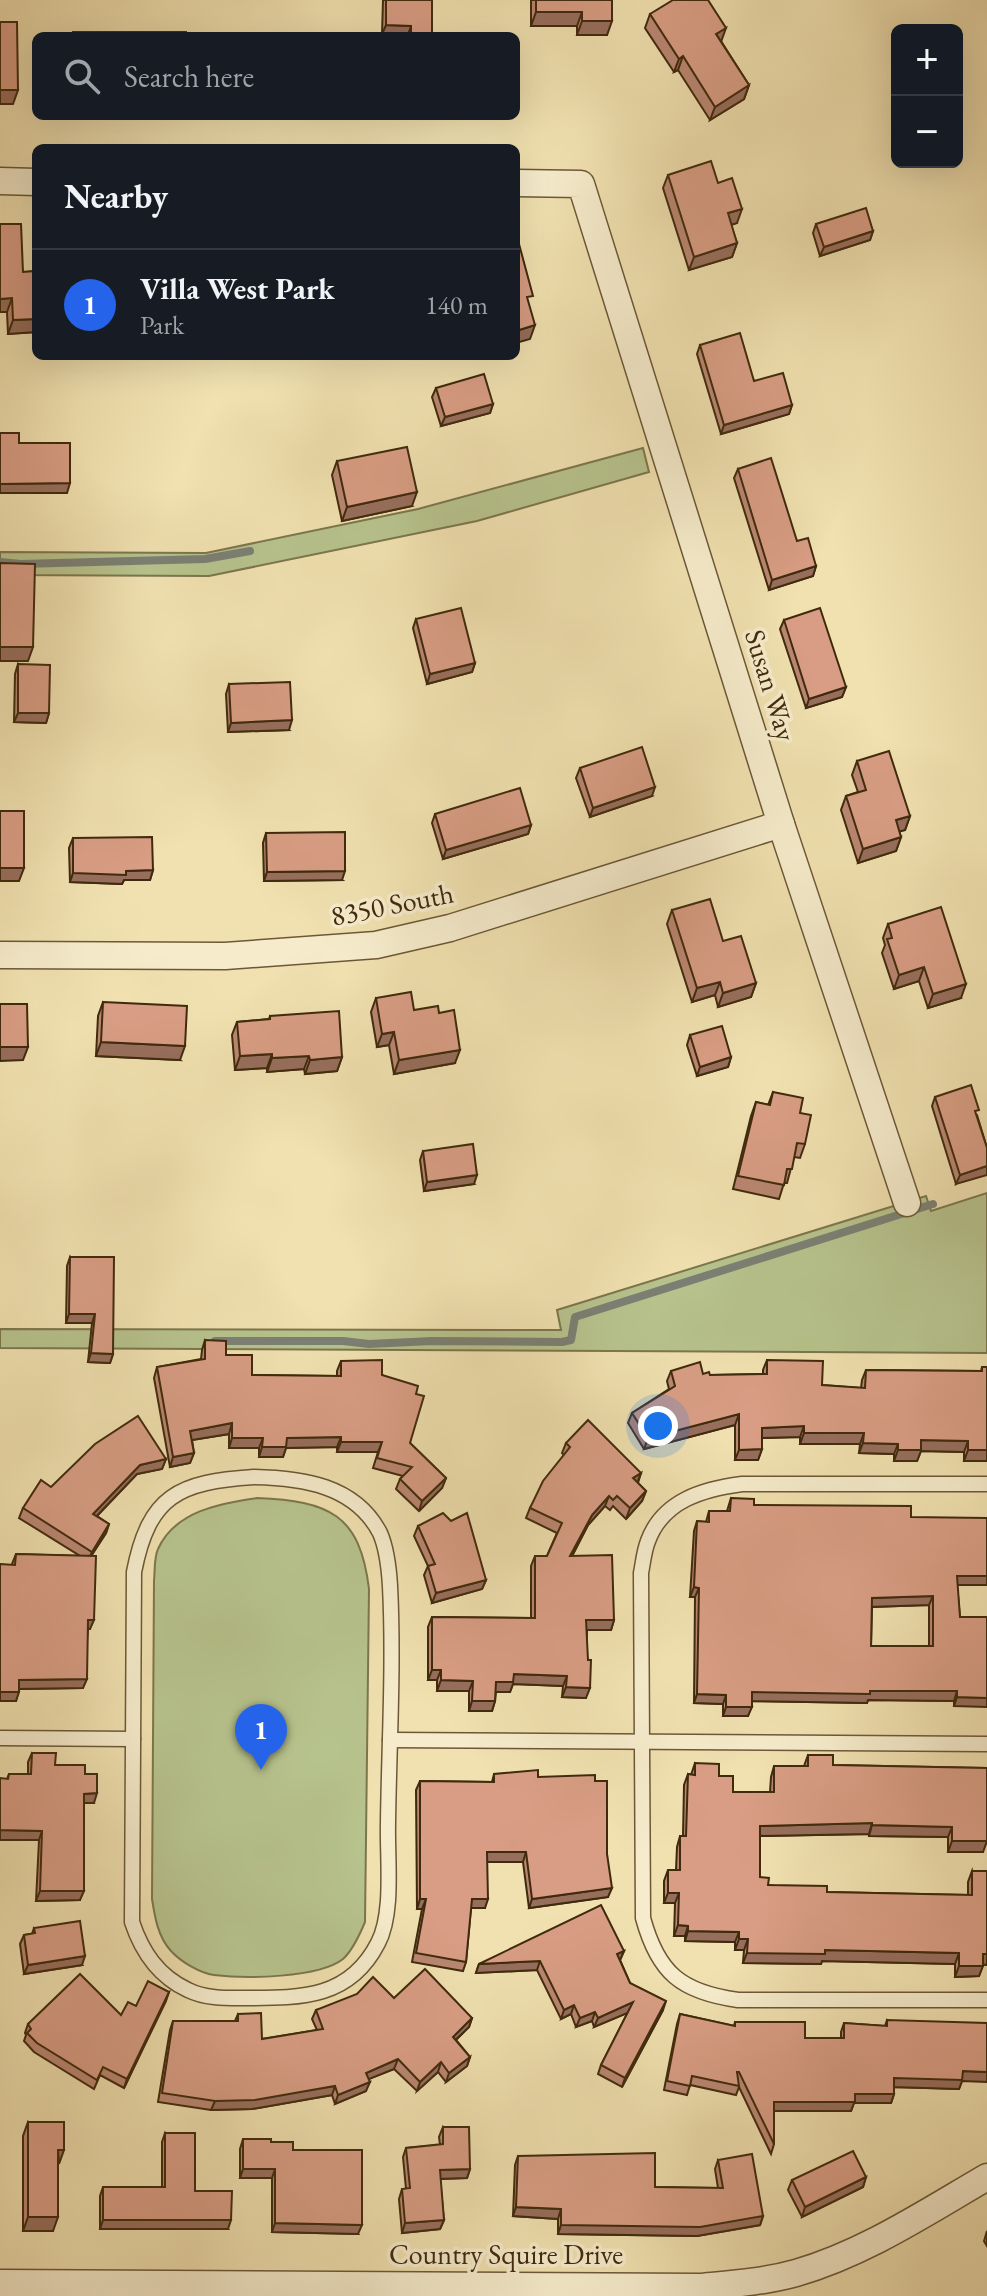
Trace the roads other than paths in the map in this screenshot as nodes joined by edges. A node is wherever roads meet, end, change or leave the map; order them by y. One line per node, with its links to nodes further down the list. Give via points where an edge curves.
1 (0, 181): 2 (street)
2 (32, 182)
3 (520, 183): 4 (street, Susan Way, via 581,184)
4 (781, 824): 5 (street, 8350 South, via 450,928 376,945 225,956); 6 (street, Susan Way)
5 (0, 955)
6 (907, 1203)
7 (987, 1484): 11 (lane, via 742,1484 685,1498 662,1518 648,1540 641,1573)
8 (0, 1738): 9 (lane)
9 (133, 1739): 10 (lane, via 131,1904 139,1943 150,1961 188,1990 247,1998 305,1997 333,1988 368,1960 379,1941 387,1913); 10 (lane, via 134,1572 140,1539 153,1514 174,1496 199,1484 254,1477 300,1479 335,1490 353,1501 380,1533 390,1586)
10 (390, 1740): 11 (lane)
11 (642, 1741): 12 (lane); 13 (lane, via 643,1918 651,1947 683,1983 709,1996 738,2000)
12 (987, 1744)
13 (987, 2000)
14 (987, 2177): 17 (street, Country Squire Drive, via 875,2242 794,2274 699,2287)
15 (0, 2283): 16 (street, Country Squire Drive)
16 (291, 2290): 17 (street, Country Squire Drive)
17 (601, 2291)

